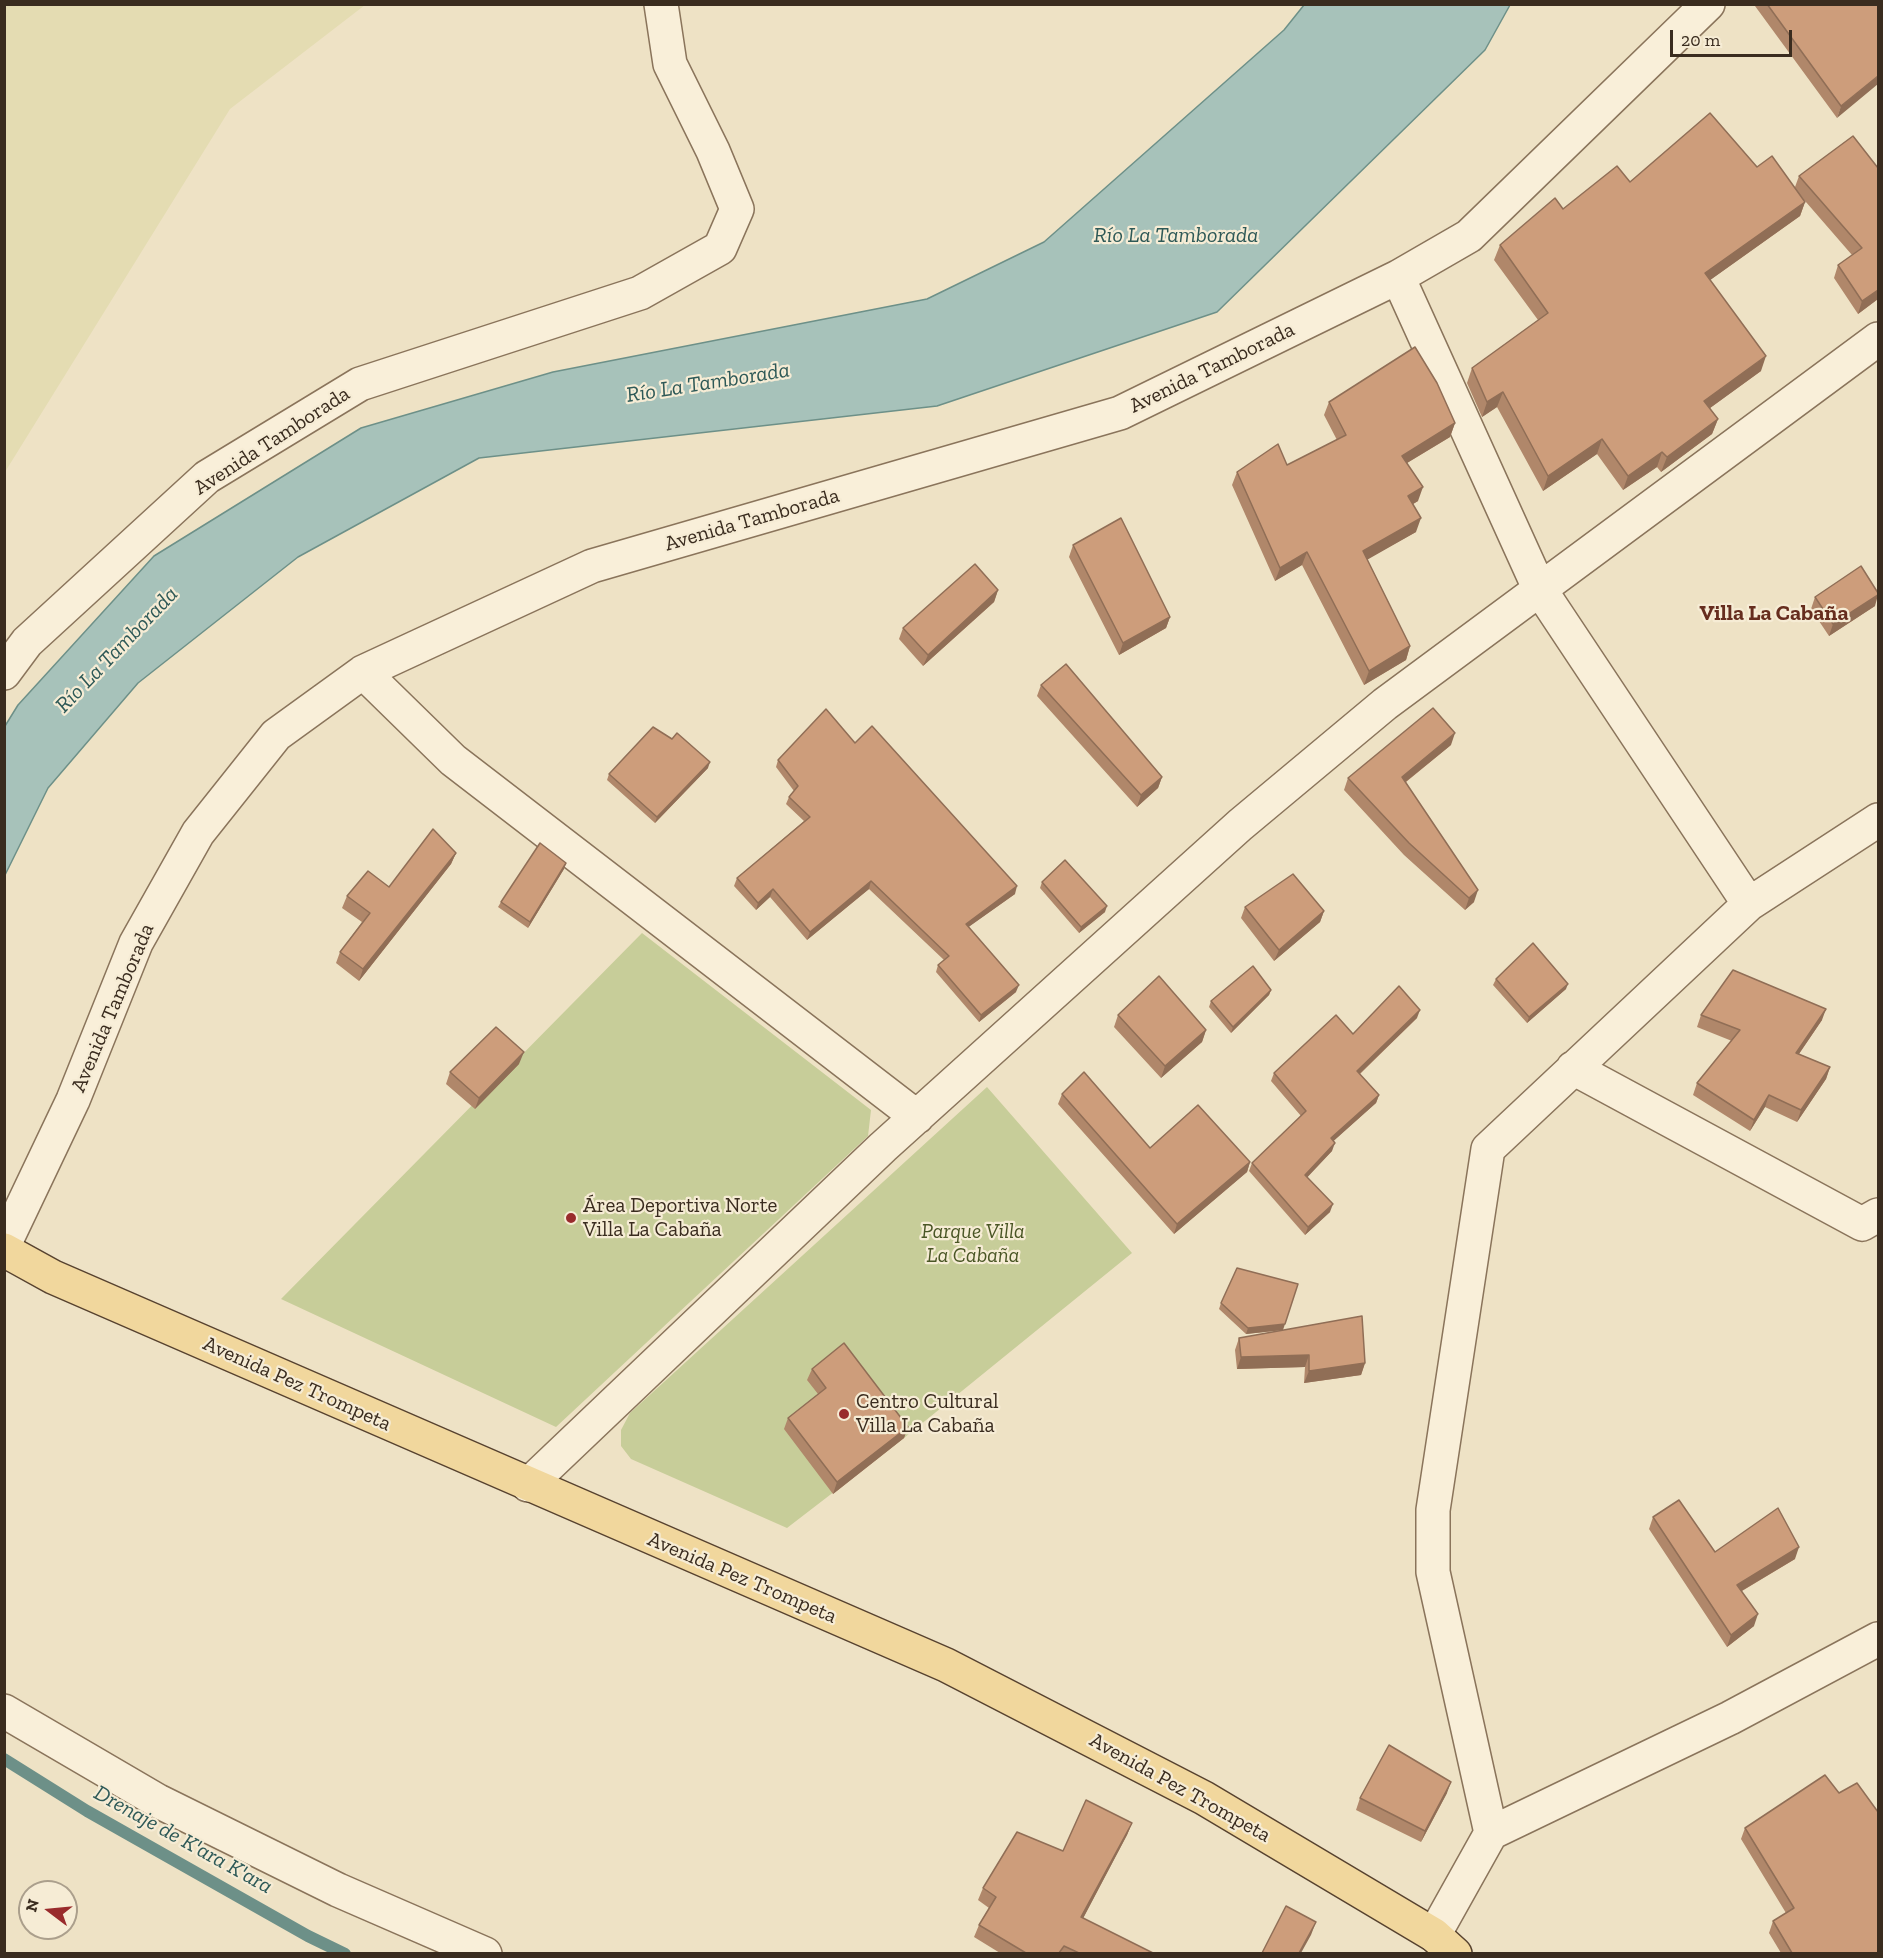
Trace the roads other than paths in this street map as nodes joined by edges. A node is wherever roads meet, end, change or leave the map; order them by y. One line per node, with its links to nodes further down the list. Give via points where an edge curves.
1 (661, 4): 7 (street, Avenida Tamborada, via 670,63 736,209 720,248 640,293 360,384 207,477 27,642)
2 (1708, 4): 3 (street, Avenida Tamborada, via 1469,236)
3 (1398, 277): 5 (street); 6 (street, Avenida Tamborada, via 1120,413 592,566)
4 (1878, 339): 5 (street)
5 (1539, 588): 9 (street); 11 (street, via 1385,704 1240,825)
6 (363, 672): 11 (street, via 453,760); 13 (street, Avenida Tamborada, via 276,735 198,833 136,943 73,1100)
7 (4, 673)
8 (1878, 820): 9 (street)
9 (1749, 904): 10 (street)
10 (1573, 1068): 12 (street, via 1862,1224); 18 (street, via 1488,1149 1433,1510 1432,1572)
11 (917, 1117): 15 (street)
12 (1878, 1215)
13 (4, 1245)
14 (4, 1250): 15 (main road, Avenida Pez Trompeta, via 53,1277)
15 (528, 1485): 19 (main road, Avenida Pez Trompeta, via 946,1665 1204,1798)
16 (1878, 1639): 18 (street, via 1730,1718)
17 (4, 1711): 20 (street, via 158,1801 338,1890)
18 (1491, 1833): 19 (street)
19 (1445, 1944)
20 (485, 1953)

